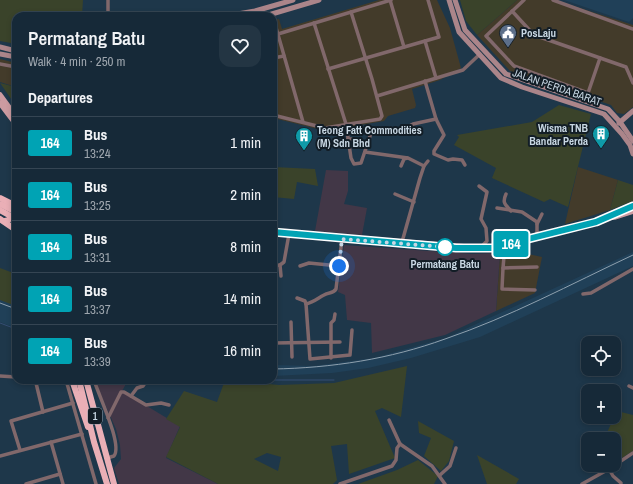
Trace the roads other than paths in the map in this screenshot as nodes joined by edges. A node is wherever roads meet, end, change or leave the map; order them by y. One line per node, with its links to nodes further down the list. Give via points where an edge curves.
1 (108, 0): 12 (street)
2 (293, 0): 10 (street)
3 (318, 0): 16 (street)
4 (390, 0): 15 (street); 23 (street)
5 (428, 0): 21 (street, via 439,37)
6 (449, 0): 27 (street, JALAN PERDA BARAT, via 459,32)
7 (455, 0): 25 (street, JALAN PERDA BARAT, via 465,30)
8 (524, 0): 11 (street)
9 (553, 0): 18 (street)
10 (270, 7): 13 (street); 14 (street)
11 (512, 11): 32 (street, via 534,35); 32 (street, via 486,36 514,66 588,93)
12 (108, 12)
13 (246, 12)
14 (272, 12)
15 (351, 12): 17 (street); 31 (street)
16 (277, 15)
17 (314, 23): 20 (street); 35 (street)
18 (633, 29)
19 (277, 30): 20 (street)
20 (278, 34): 29 (street)
21 (425, 41): 23 (street); 37 (street)
22 (0, 47): 24 (street)
23 (404, 47): 31 (street)
24 (12, 50)
25 (485, 50): 27 (street); 36 (street, JALAN PERDA BARAT, via 506,74)
26 (2, 54): 28 (street); 33 (street)
27 (480, 55): 37 (street, via 463,70); 39 (street, JALAN PERDA BARAT, via 502,78)
28 (12, 56)
29 (284, 56): 30 (street); 51 (street)
30 (277, 57)
31 (366, 58): 35 (street); 42 (street)
32 (600, 58): 40 (street, via 626,67)
33 (1, 64): 34 (street)
34 (12, 66)
35 (328, 69): 52 (street)
36 (516, 77): 39 (street); 46 (street, JALAN PERDA BARAT, via 593,103 608,109)
37 (436, 78): 38 (street)
38 (425, 81): 42 (street); 50 (street)
39 (513, 83): 53 (street, JALAN PERDA BARAT, via 599,111)
40 (633, 83)
41 (0, 95): 45 (main road)
42 (378, 96): 52 (street, via 382,116 380,119)
43 (0, 103): 49 (main road)
44 (633, 110): 48 (street)
45 (12, 112)
46 (614, 115): 48 (street); 53 (street, JALAN PERDA BARAT)
47 (277, 116): 51 (street)
48 (627, 116): 53 (street)
49 (12, 119)
50 (436, 119): 54 (street, via 411,125); 63 (street, via 444,135 434,154 448,160 462,160)
51 (303, 122): 52 (street, via 325,128)
52 (346, 124): 56 (street)
53 (618, 124): 57 (street, JALAN PERDA BARAT); 60 (street, JALAN PERDA BARAT)
54 (414, 129)
55 (371, 133): 59 (street)
56 (348, 138): 58 (street); 59 (street, via 354,164 361,163)
57 (633, 141)
58 (356, 143)
59 (365, 152): 61 (street)
60 (633, 154)
61 (408, 158): 64 (street, via 404,159); 65 (street)
62 (428, 161): 65 (street)
63 (465, 165)
64 (401, 166)
65 (424, 166): 70 (street)
66 (479, 186): 92 (street, via 487,192 481,219 486,228 487,241)
67 (395, 194): 70 (street)
68 (506, 194): 78 (street, via 503,201)
69 (0, 198): 72 (highway)
70 (414, 202): 90 (street)
71 (0, 204): 76 (highway, bridge)
72 (12, 204)
73 (633, 206): 82 (main road, via 614,213)
74 (497, 208): 78 (street)
75 (0, 210): 80 (highway, bridge)
76 (12, 210)
77 (633, 210): 82 (main road)
78 (511, 212): 84 (street, via 524,214)
79 (542, 214): 84 (street)
80 (12, 216)
81 (12, 217): 83 (highway, via 10,220)
82 (611, 217): 88 (main road)
83 (2, 220): 85 (highway)
84 (537, 224): 88 (street)
85 (12, 227)
86 (277, 232): 87 (main road)
87 (289, 234): 89 (main road); 94 (street, via 284,262)
88 (538, 237): 91 (main road)
89 (342, 239): 90 (main road); 96 (street)
90 (402, 243): 92 (main road)
91 (505, 246): 92 (main road); 98 (street)
92 (480, 248)
93 (277, 265): 94 (street)
94 (280, 265): 100 (street)
95 (300, 266): 96 (street)
96 (339, 266): 104 (street, via 334,292)
97 (537, 267): 98 (street)
98 (503, 268): 101 (street, via 502,289)
99 (633, 269): 102 (street, via 591,293)
100 (281, 276)
101 (534, 290)
102 (583, 294)
103 (296, 298): 104 (street, via 305,301)
104 (306, 304): 112 (street)
105 (334, 314): 108 (street, via 331,323)
106 (291, 322): 111 (street)
107 (352, 330): 114 (street, via 350,355)
108 (331, 342): 109 (street); 112 (street); 114 (street)
109 (340, 342)
110 (277, 343): 111 (street)
111 (291, 343): 112 (street); 113 (street)
112 (309, 343): 114 (street, via 310,359)
113 (292, 357)
114 (331, 358)
115 (0, 376): 116 (street)
116 (12, 377)
117 (36, 384): 130 (street)
118 (67, 384): 128 (street)
119 (73, 384): 136 (highway)
120 (80, 384): 136 (highway, 1)
121 (87, 384): 139 (highway, 1)
122 (91, 384): 139 (highway)
123 (95, 384): 131 (street)
124 (144, 384): 127 (street)
125 (628, 386): 126 (street)
126 (633, 388)
127 (131, 396): 129 (street, via 146,405); 131 (street, via 122,392)
128 (73, 403): 130 (street); 133 (street)
129 (169, 405)
130 (43, 412): 138 (street, via 11,421)
131 (108, 418): 142 (street, via 116,453)
132 (389, 420): 135 (street)
133 (82, 434): 134 (street); 151 (street)
134 (51, 442): 138 (street); 146 (street)
135 (400, 444): 147 (street, via 429,463); 154 (street, via 396,448 396,460 392,466)
136 (95, 445): 152 (highway, 1)
137 (456, 448): 147 (street, via 450,466)
138 (20, 450): 141 (street)
139 (105, 451): 142 (highway, 1)
140 (633, 453): 143 (street)
141 (0, 456)
142 (107, 458): 153 (highway, 1)
143 (621, 461)
144 (604, 472): 156 (street)
145 (611, 472): 148 (street)
146 (60, 474): 149 (street); 150 (street)
147 (440, 475): 155 (street)
148 (621, 483)
149 (27, 484)
150 (63, 484)
151 (96, 484)
152 (108, 484)
153 (114, 484)
154 (340, 484)
155 (445, 484)
156 (582, 484)

